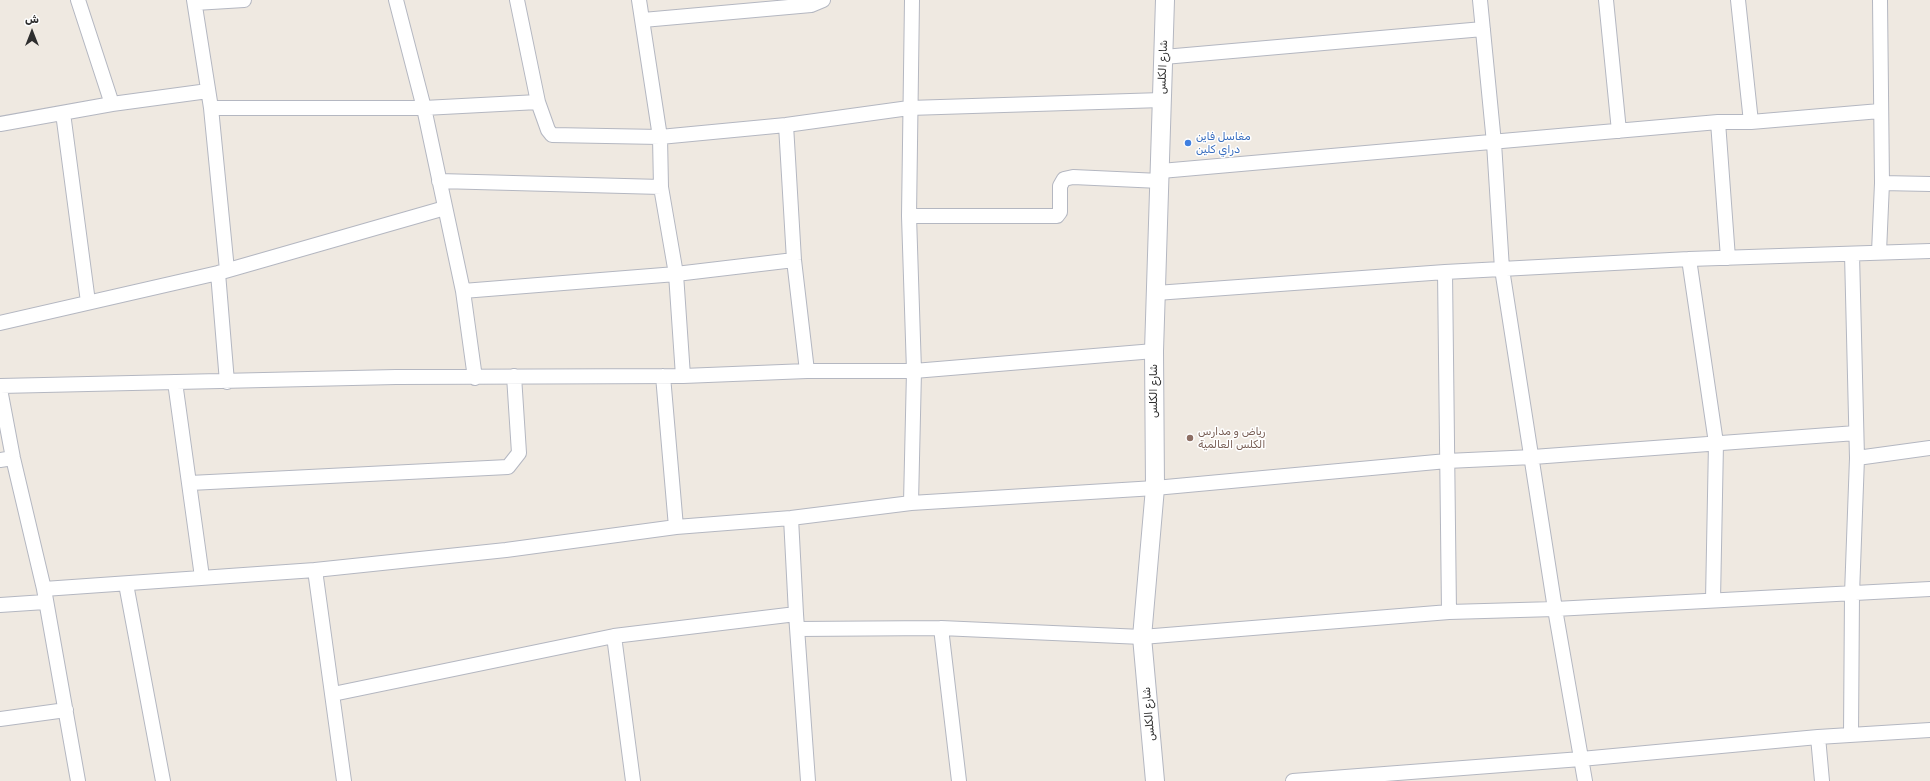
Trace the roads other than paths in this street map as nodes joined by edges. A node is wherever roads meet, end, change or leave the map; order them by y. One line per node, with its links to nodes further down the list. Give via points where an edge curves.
1 (78, 0): 20 (street)
2 (244, 0): 13 (street)
3 (396, 0): 22 (street)
4 (517, 0): 19 (street)
5 (639, 0): 14 (street)
6 (823, 0): 14 (street, via 812,4)
7 (912, 0): 23 (street)
8 (1165, 0): 16 (street, شارع الكلس)
9 (1480, 0): 15 (street)
10 (1606, 0): 30 (street)
11 (1738, 0): 27 (street)
12 (1880, 0): 24 (street)
13 (195, 2): 17 (street)
14 (643, 20): 31 (street)
15 (1483, 30): 16 (street); 32 (street)
16 (1164, 56): 18 (street, شارع الكلس)
17 (208, 91): 20 (street); 21 (street)
18 (1162, 100): 23 (street); 33 (street, شارع الكلس)
19 (538, 102): 22 (street); 31 (street, via 552,135)
20 (112, 104): 25 (street)
21 (211, 108): 22 (street); 47 (street)
22 (424, 108): 34 (street)
23 (909, 108): 29 (street); 39 (street)
24 (1880, 111): 27 (street); 35 (street)
25 (63, 114): 28 (street); 52 (street)
26 (1718, 122): 27 (street); 30 (street); 43 (street)
27 (1751, 122)
28 (0, 124)
29 (786, 125): 31 (street); 45 (street)
30 (1619, 131): 32 (street)
31 (660, 137): 37 (street)
32 (1494, 143): 33 (street); 46 (street)
33 (1160, 176): 39 (street, via 1064,179 1060,186 1060,212 1057,216); 51 (street, شارع الكلس)
34 (439, 181): 37 (street); 38 (street)
35 (1882, 183): 36 (street); 41 (street)
36 (1930, 184)
37 (661, 187): 49 (street)
38 (445, 208): 47 (street); 50 (street)
39 (908, 216): 56 (street)
40 (1930, 251): 41 (street)
41 (1879, 252): 42 (street)
42 (1852, 254): 43 (street); 65 (street)
43 (1728, 258): 44 (street)
44 (1689, 259): 46 (street); 66 (street)
45 (794, 260): 49 (street); 55 (street)
46 (1502, 269): 48 (street); 68 (street)
47 (223, 272): 52 (street); 62 (street)
48 (1445, 272): 51 (street); 71 (street)
49 (676, 274): 50 (street); 59 (street)
50 (463, 291): 60 (street)
51 (1156, 293): 54 (street, شارع الكلس)
52 (88, 302): 53 (street)
53 (0, 323)
54 (1154, 351): 56 (street); 73 (street, شارع الكلس)
55 (808, 371): 56 (street); 59 (street)
56 (914, 371): 74 (street)
57 (514, 376): 58 (street); 60 (street); 72 (street, via 519,453 508,467)
58 (663, 376): 59 (street); 76 (street)
59 (683, 376)
60 (475, 378): 62 (street)
61 (175, 382): 62 (street); 63 (street); 72 (street)
62 (227, 382)
63 (0, 386)
64 (0, 390): 70 (street)
65 (1856, 433): 66 (street); 69 (street)
66 (1716, 442): 68 (street); 83 (street)
67 (1930, 448): 69 (street)
68 (1533, 457): 71 (street); 85 (street)
69 (1857, 458): 81 (street)
70 (7, 459): 82 (street)
71 (1447, 461): 73 (street); 86 (street)
72 (190, 483): 78 (street)
73 (1155, 488): 74 (street); 91 (street, شارع الكلس)
74 (911, 503): 75 (street)
75 (791, 518): 76 (street); 87 (street)
76 (676, 527): 77 (street, via 506,550)
77 (315, 570): 78 (street); 92 (street)
78 (202, 577): 79 (street)
79 (126, 584): 82 (street); 100 (street)
80 (1930, 589): 81 (street)
81 (1852, 594): 83 (street); 96 (street)
82 (45, 596): 84 (street); 93 (street)
83 (1713, 600): 85 (street)
84 (0, 605)
85 (1555, 609): 86 (street); 98 (street)
86 (1450, 612): 91 (street)
87 (796, 614): 89 (street); 90 (street)
88 (940, 628): 89 (street); 91 (street); 104 (street)
89 (797, 629): 103 (street)
90 (614, 636): 92 (street); 102 (street)
91 (1142, 637): 105 (street, شارع الكلس)
92 (333, 694): 101 (street)
93 (66, 710): 94 (street); 99 (street)
94 (0, 719)
95 (1930, 730): 96 (street)
96 (1851, 735): 97 (street)
97 (1818, 737): 98 (street); 108 (street)
98 (1581, 759): 106 (street); 107 (street)
99 (78, 781)
100 (163, 781)
101 (344, 781)
102 (633, 781)
103 (808, 781)
104 (959, 781)
105 (1155, 781)
106 (1293, 781)
107 (1585, 781)
108 (1822, 781)

